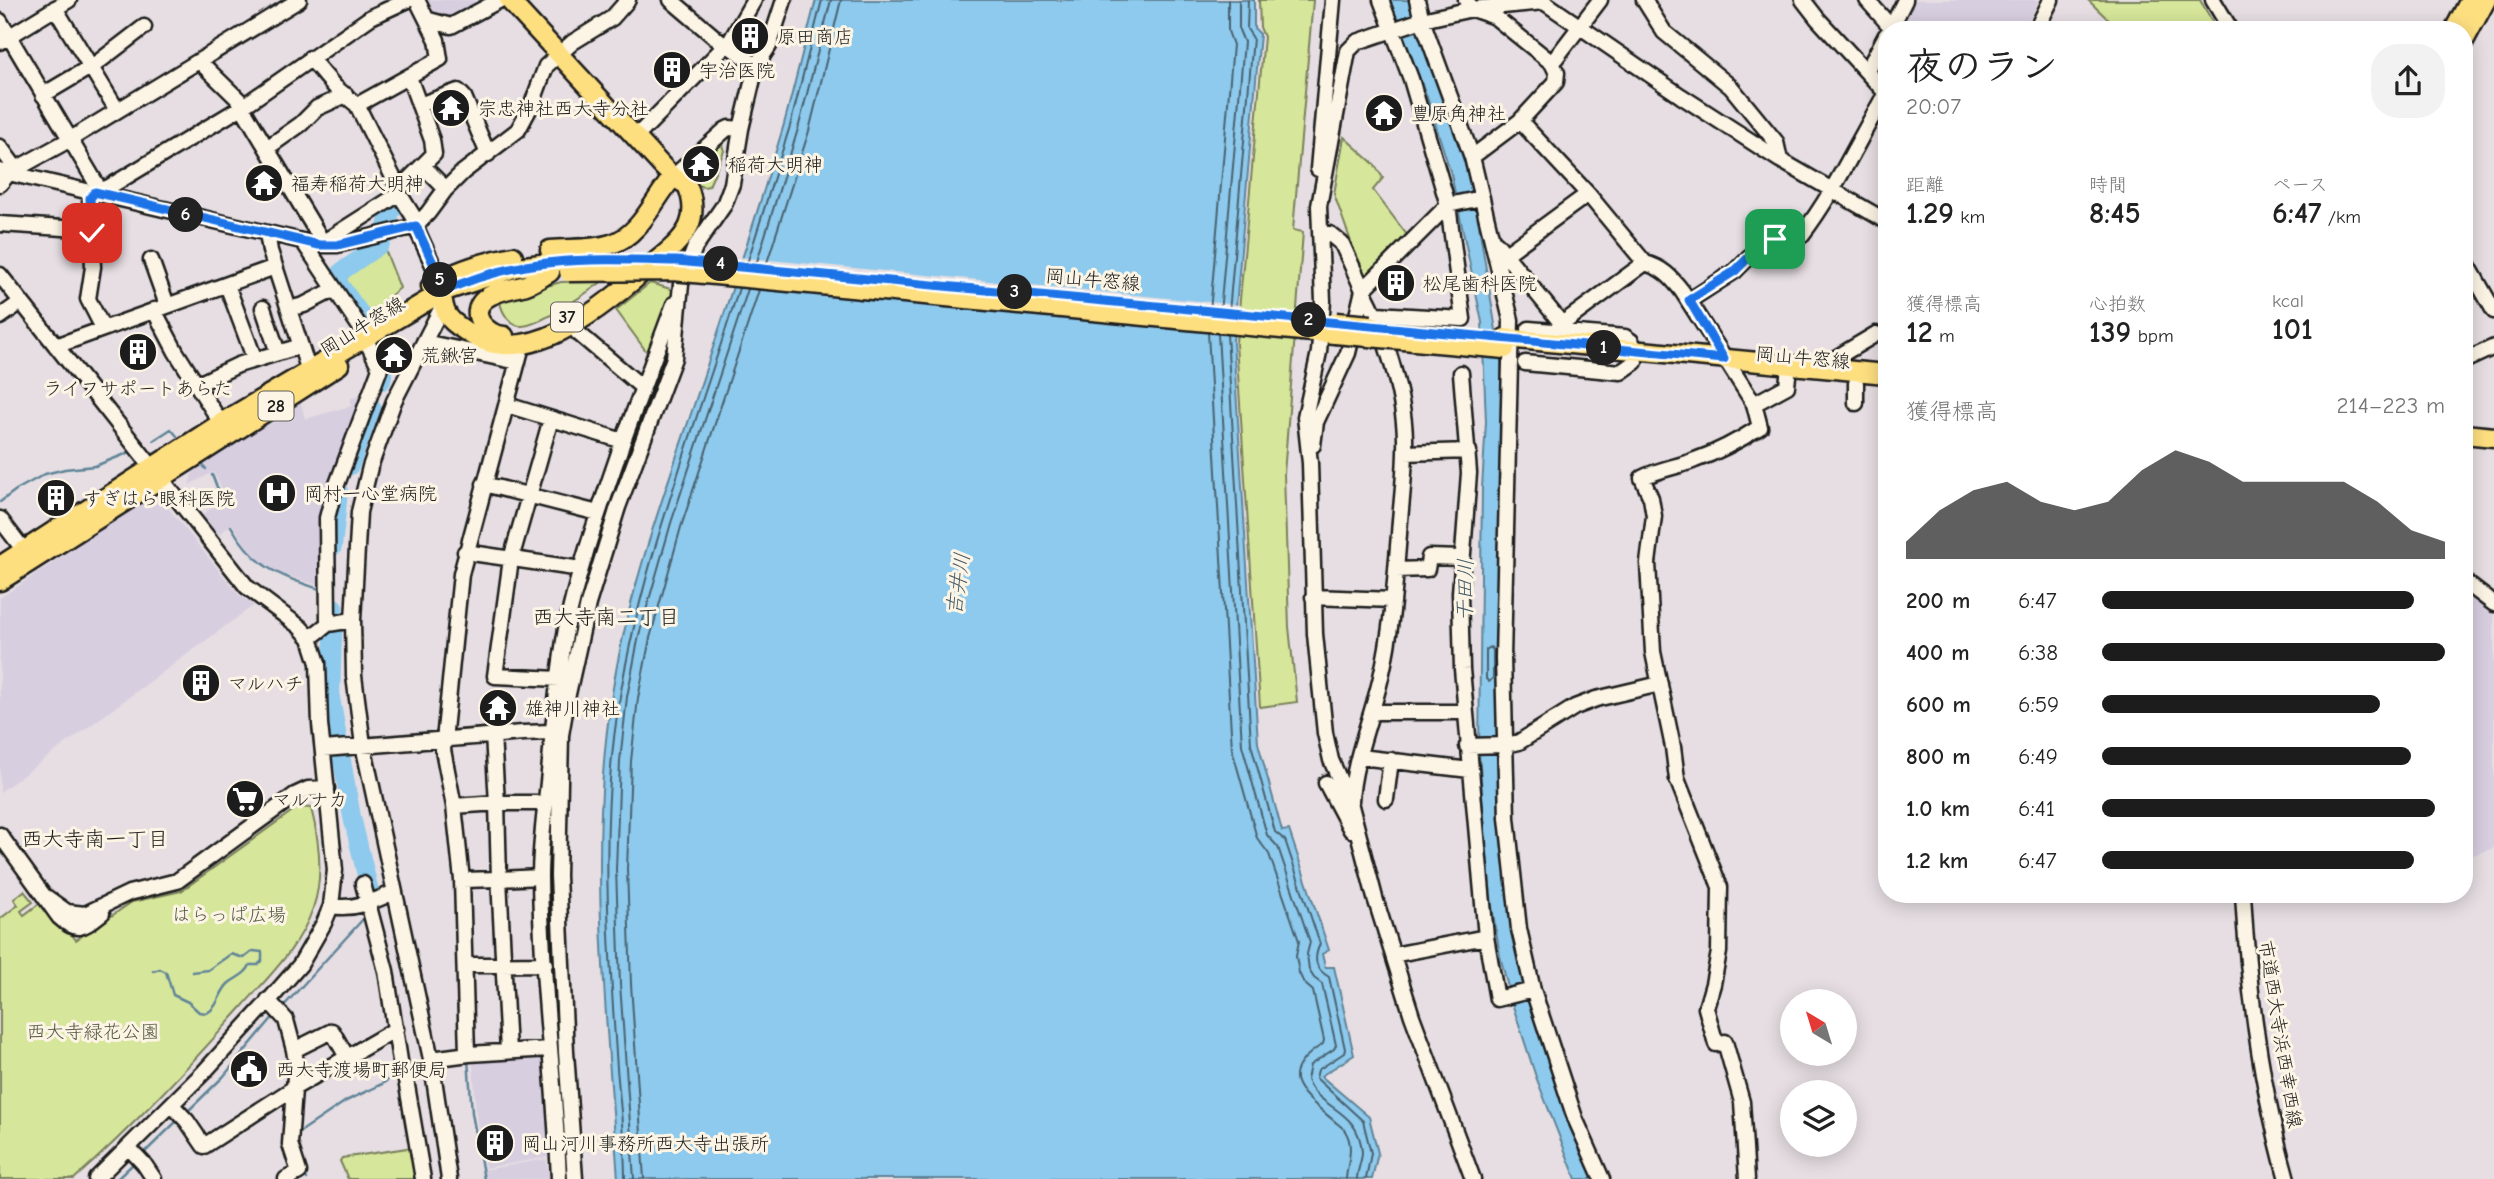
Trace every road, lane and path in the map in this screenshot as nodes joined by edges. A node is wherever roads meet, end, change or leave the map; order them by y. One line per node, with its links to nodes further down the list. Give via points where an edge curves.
1 (299, 0): 24 (street)
2 (408, 0): 42 (street, via 371,17)
3 (417, 0): 26 (street)
4 (500, 0): 26 (street, via 451,26)
5 (509, 0): 41 (main road, 37)
6 (671, 0): 39 (street)
7 (754, 0): 39 (street)
8 (784, 0): 46 (street, via 769,46)
9 (1333, 0): 76 (street, via 1318,166)
10 (1381, 0): 37 (street)
11 (1417, 0): 27 (street)
12 (1600, 0): 35 (street)
13 (1644, 0): 65 (street, via 1664,32 1731,87 1776,142)
14 (1803, 0): 47 (street)
15 (1867, 0): 28 (street)
16 (1905, 0): 29 (street)
17 (2051, 0): 30 (street)
18 (2213, 0): 31 (street)
19 (2470, 0): 32 (main road)
20 (2486, 0): 34 (main road)
21 (626, 1): 41 (street, via 602,26)
22 (1542, 1): 25 (street); 35 (street)
23 (59, 4): 38 (street); 45 (street)
24 (279, 5): 43 (street)
25 (1469, 5): 27 (street); 44 (street, via 1495,17)
26 (429, 20): 48 (street, via 440,59)
27 (1420, 21): 37 (street); 64 (street)
28 (1882, 21)
29 (1894, 21)
30 (2040, 21)
31 (2226, 21)
32 (2459, 21)
33 (0, 22): 38 (street)
34 (2473, 24)
35 (1579, 26): 44 (street); 65 (street)
36 (144, 27): 45 (street)
37 (1396, 29): 75 (street); 76 (street, via 1357,42 1348,51)
38 (4, 40): 50 (street)
39 (727, 46): 46 (street); 59 (street)
40 (1878, 51): 47 (street)
41 (559, 54): 59 (main road, 37); 63 (street, via 546,66 518,130)
42 (310, 58): 51 (street); 54 (street)
43 (199, 61): 54 (street, via 237,96); 56 (street)
44 (1552, 63): 57 (street, via 1556,82)
45 (90, 66): 50 (street); 56 (street)
46 (756, 66): 58 (street)
47 (1867, 71): 49 (street)
48 (409, 77): 52 (street); 53 (street)
49 (1878, 84)
50 (43, 95): 60 (street)
51 (346, 95): 52 (street); 62 (street, via 317,108)
52 (358, 105): 71 (street)
53 (419, 105): 63 (street, via 458,91); 66 (street, via 434,151)
54 (242, 107): 62 (street); 72 (street)
55 (1878, 107): 70 (street)
56 (117, 110): 60 (street)
57 (1520, 121): 64 (street); 73 (street)
58 (741, 129): 68 (street, via 725,130); 93 (street, via 724,205 695,247)
59 (636, 137): 68 (main road, 37)
60 (69, 140): 67 (street); 72 (street, via 96,183)
61 (0, 147): 67 (street)
62 (267, 148): 84 (street, via 318,234)
63 (488, 154): 69 (street)
64 (1472, 157): 74 (street)
65 (1780, 160): 70 (street)
66 (423, 166): 69 (street); 71 (street)
67 (6, 175): 72 (street)
68 (673, 177): 90 (main road, 37, via 682,210 678,223 629,274 576,312 537,332 498,336 478,320 478,307 484,300); 97 (main road, via 633,229 613,244 540,251 483,263); 106 (main road, 37, via 687,185 691,194 692,215 685,232 629,284)
69 (446, 189): 79 (street)
70 (1832, 189): 77 (street); 98 (street, via 1801,236 1775,239)
71 (399, 191): 79 (street); 84 (street)
72 (95, 192): 80 (street, via 90,198); 81 (street)
73 (1588, 194): 85 (street); 87 (street)
74 (1480, 198): 75 (street); 83 (street)
75 (1450, 205): 96 (street); 104 (street, via 1463,319)
76 (1319, 206): 82 (street)
77 (1878, 216)
78 (0, 225): 80 (street)
79 (416, 226): 84 (street, via 337,245); 97 (street)
80 (92, 233): 108 (street, via 88,299)
81 (267, 233): 84 (street); 89 (street)
82 (1320, 234): 96 (street, via 1330,234 1342,244); 107 (street, via 1323,300)
83 (1493, 239): 85 (street); 114 (street, via 1507,296)
84 (311, 244): 95 (street)
85 (1506, 254): 109 (street)
86 (151, 260): 100 (street)
87 (1645, 263): 98 (street, via 1669,274); 109 (street)
88 (570, 266): 90 (main road, 岡山牛窓線 / 28); 97 (main road, 岡山牛窓線 / 28, via 517,267); 107 (main road, 岡山牛窓線 / 28, bridge)
89 (275, 267): 94 (street); 102 (street)
90 (550, 272): 97 (main road, 岡山牛窓線 / 28)
91 (2473, 274): 103 (street)
92 (0, 275): 99 (street)
93 (681, 284): 133 (street); 170 (street, via 674,358 618,507)
94 (227, 285): 100 (street); 122 (street)
95 (335, 289): 102 (street); 112 (street)
96 (1363, 290): 104 (street); 145 (street, via 1348,353 1316,422)
97 (442, 292): 112 (main road, 岡山牛窓線 / 28); 113 (street); 119 (main road, 37, via 451,321 474,337)
98 (1689, 300): 124 (street)
99 (21, 302): 105 (street); 115 (street)
100 (160, 308): 108 (street); 131 (street)
101 (263, 308): 118 (street)
102 (289, 309): 116 (street)
103 (2494, 311)
104 (1376, 314): 144 (street, via 1399,395)
105 (0, 317)
106 (572, 325): 119 (main road, 37); 133 (street)
107 (1319, 327): 114 (main road, 岡山牛窓線 / 28, bridge); 145 (street, via 1319,352 1305,417)
108 (103, 328): 115 (street)
109 (1563, 328): 110 (street); 120 (street, via 1625,337)
110 (1529, 329)
111 (1877, 334): 126 (street, via 1834,359)
112 (366, 338): 125 (main road, 岡山牛窓線 / 28); 134 (main road, 岡山牛窓線 / 28); 164 (street, via 380,368 327,518)
113 (424, 342): 119 (street); 163 (street, via 388,416 364,487)
114 (1509, 344): 120 (main road, 岡山牛窓線 / 28); 174 (street)
115 (55, 345): 146 (street)
116 (300, 346): 118 (street); 125 (street)
117 (2494, 347): 121 (street)
118 (278, 353): 122 (street)
119 (520, 354): 137 (street)
120 (1636, 356): 123 (street, via 1621,372); 124 (main road, 岡山牛窓線 / 28)
121 (2473, 357)
122 (255, 360): 131 (street)
123 (1525, 363)
124 (1728, 365): 126 (main road, 岡山牛窓線 / 28); 129 (main road, 岡山牛窓線 / 28); 136 (street)
125 (312, 368): 134 (main road, 岡山牛窓線 / 28)
126 (1832, 369): 128 (main road, 岡山牛窓線 / 28)
127 (1461, 373): 143 (street)
128 (1878, 373)
129 (1788, 376): 130 (main road, 岡山牛窓線 / 28); 136 (street, via 1787,386)
130 (1856, 383): 132 (main road, 岡山牛窓線 / 28); 135 (street)
131 (196, 385): 139 (street)
132 (1878, 385)
133 (643, 388): 142 (street)
134 (288, 390): 139 (main road, 岡山牛窓線 / 28); 146 (main road, 岡山牛窓線 / 28)
135 (1856, 403)
136 (1754, 404): 167 (street, via 1760,427 1713,453 1642,478 1654,516 1648,563 1653,652)
137 (507, 405): 138 (street); 147 (street)
138 (551, 419): 142 (street); 148 (street)
139 (221, 424): 146 (main road, 岡山牛窓線 / 28)
140 (2473, 435): 141 (main road)
141 (2494, 437)
142 (623, 441): 149 (street)
143 (1469, 451): 144 (street); 153 (street)
144 (1405, 453): 157 (street)
145 (1310, 463): 160 (street)
146 (157, 472): 152 (main road, 岡山牛窓線 / 28); 165 (street, via 249,590)
147 (485, 484): 148 (street); 151 (street)
148 (528, 496): 149 (street); 154 (street)
149 (598, 513): 156 (street)
150 (2, 526): 152 (street)
151 (465, 552): 154 (street); 172 (street)
152 (28, 555): 155 (main road, 岡山牛窓線 / 28); 158 (main road, 岡山牛窓線 / 28)
153 (1462, 558): 157 (street, via 1429,557 1427,569); 169 (street)
154 (511, 559): 156 (street); 166 (street, via 495,676)
155 (0, 566)
156 (581, 569): 166 (street)
157 (1396, 570): 161 (street)
158 (0, 581)
159 (2473, 588): 162 (street)
160 (1313, 597): 161 (street); 186 (street, via 1325,733)
161 (1393, 600): 168 (street)
162 (2494, 604)
163 (353, 620): 164 (street); 173 (street)
164 (332, 622): 165 (street)
165 (310, 638): 176 (street, via 318,663)
166 (559, 679): 170 (street)
167 (1660, 684): 174 (street, via 1575,707 1519,742); 227 (street, via 1677,779 1720,887 1719,952 1706,1008 1716,1044 1725,1042 1736,1074)
168 (1373, 712): 169 (street); 177 (street)
169 (1465, 712): 175 (street)
170 (556, 733): 171 (street); 189 (street); 224 (street, via 561,756 558,876)
171 (493, 735): 172 (street); 183 (street)
172 (445, 738): 173 (street); 185 (street, via 443,750)
173 (363, 745): 176 (street); 193 (street)
174 (1503, 745): 175 (street); 206 (street, via 1513,889)
175 (1470, 746): 179 (street)
176 (328, 748): 181 (street)
177 (1360, 757): 178 (street); 186 (street)
178 (1391, 760): 179 (street); 182 (street)
179 (1470, 770): 201 (street)
180 (1326, 783): 188 (street)
181 (327, 788): 195 (street, via 295,794 177,881); 198 (street, via 335,870)
182 (1386, 799)
183 (497, 803): 184 (street); 185 (street); 190 (street)
184 (536, 803)
185 (454, 806): 191 (street)
186 (1351, 806): 188 (street)
187 (0, 835): 194 (street)
188 (1359, 843): 202 (street)
189 (540, 877): 190 (street); 203 (street)
190 (499, 879): 191 (street); 205 (street)
191 (462, 880): 204 (street)
192 (363, 884): 196 (street)
193 (394, 892): 196 (street); 214 (street)
194 (46, 897): 199 (street); 200 (street)
195 (119, 898): 199 (street, via 85,914); 200 (street, via 84,926)
196 (373, 902): 198 (street); 208 (street)
197 (2244, 903): 228 (street, 市道西大寺浜西幸西線, via 2258,1041)
198 (331, 906): 207 (street)
199 (60, 908): 200 (street)
200 (68, 926)
201 (1486, 937): 202 (street); 206 (street, via 1497,999)
202 (1393, 955): 225 (street)
203 (545, 964): 205 (street); 209 (street)
204 (465, 965): 205 (street); 212 (street)
205 (503, 965): 211 (street)
206 (1531, 990): 226 (street, via 1575,1118)
207 (276, 1007): 210 (street, via 289,1028); 216 (street)
208 (396, 1029): 213 (street); 221 (street)
209 (550, 1049): 211 (street); 223 (street)
210 (294, 1050): 213 (street, via 332,1031); 215 (street)
211 (508, 1051): 212 (street)
212 (467, 1054): 214 (street)
213 (347, 1057): 215 (street)
214 (431, 1059): 222 (street)
215 (294, 1088): 216 (street, via 204,1146); 220 (street, via 290,1144 299,1172)
216 (178, 1112): 217 (street)
217 (136, 1156): 218 (street); 219 (street)
218 (96, 1179)
219 (153, 1179)
220 (286, 1179)
221 (423, 1179)
222 (449, 1179)
223 (559, 1179)
224 (575, 1179)
225 (1473, 1179)
226 (1602, 1179)
227 (1747, 1179)
228 (2287, 1179)

